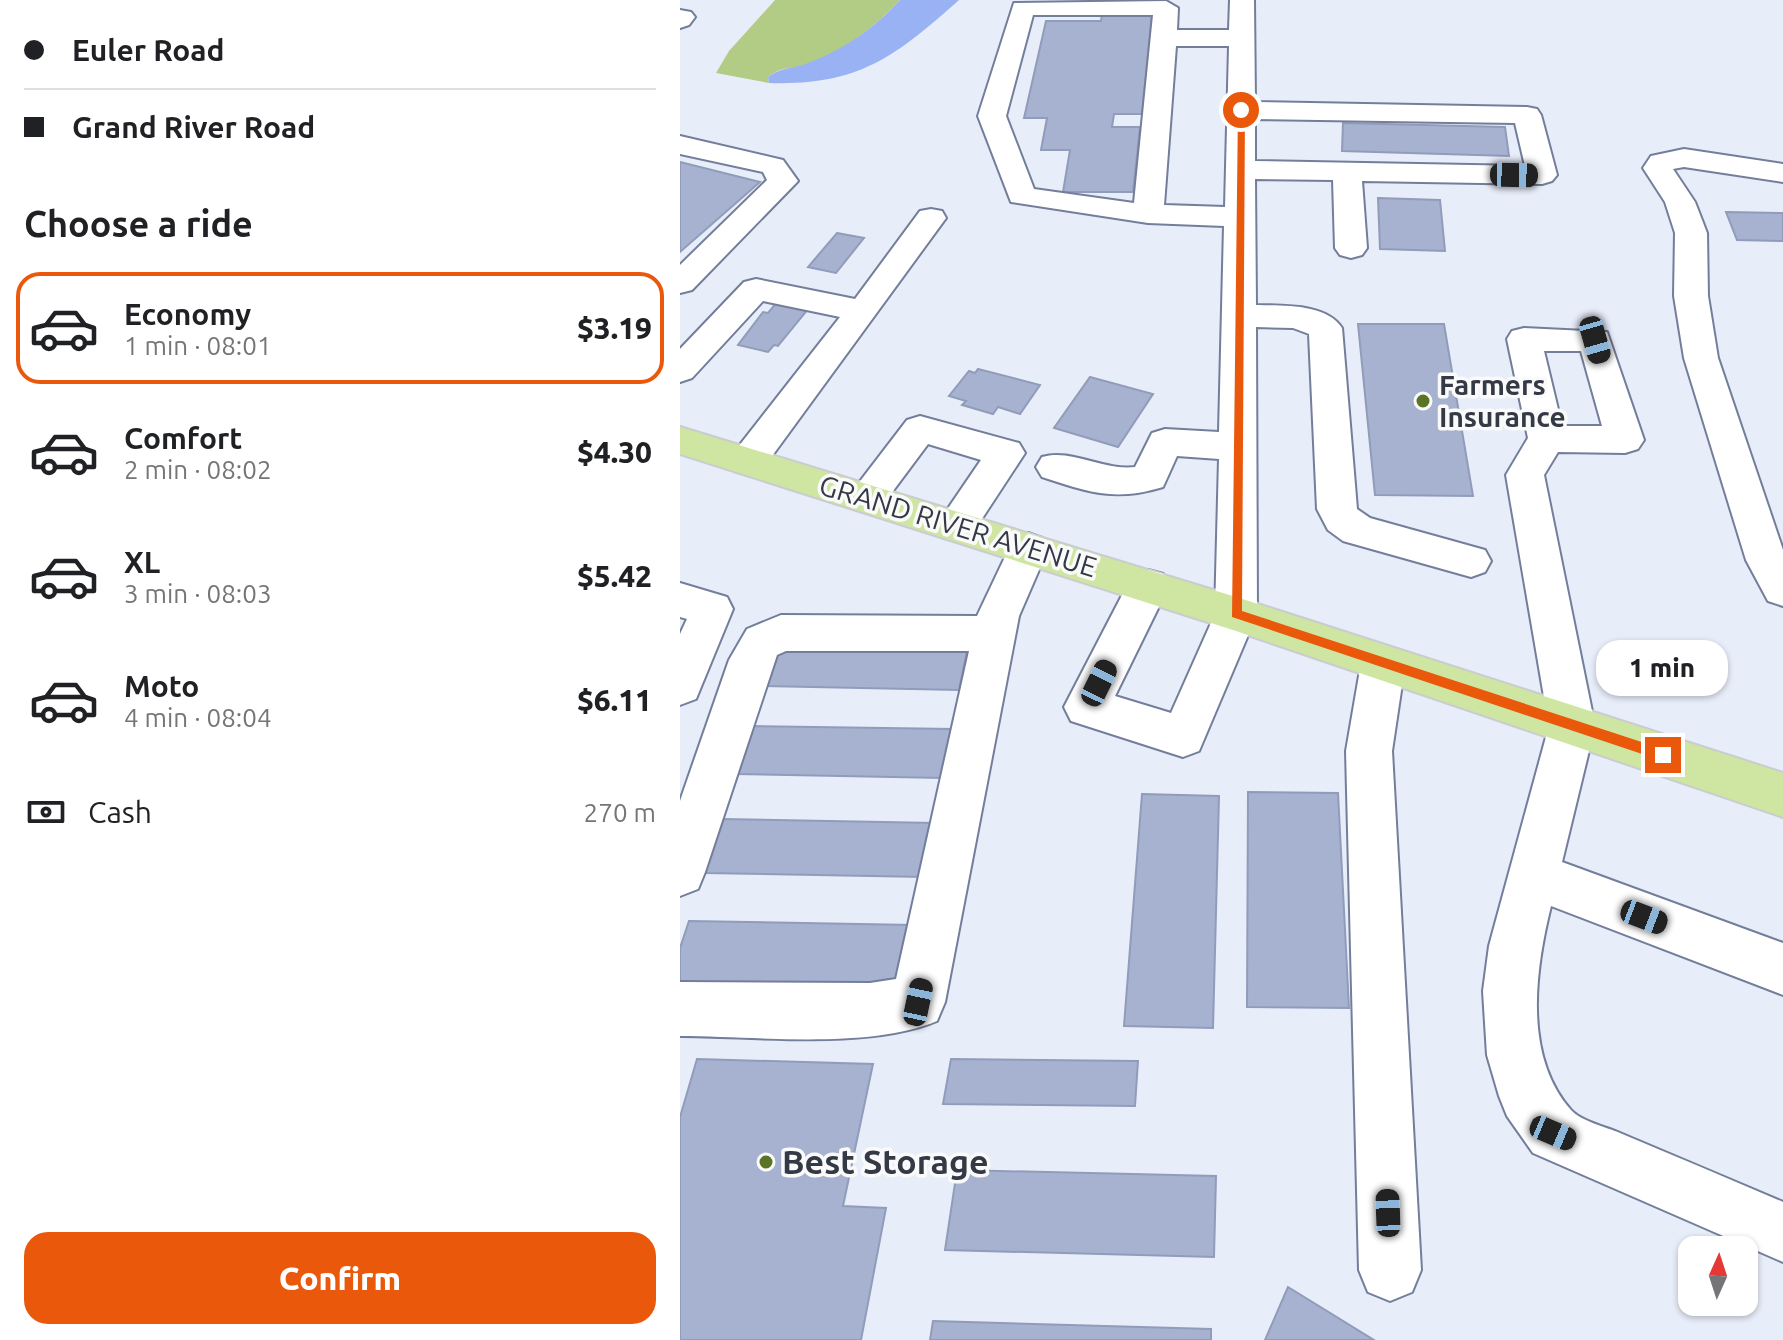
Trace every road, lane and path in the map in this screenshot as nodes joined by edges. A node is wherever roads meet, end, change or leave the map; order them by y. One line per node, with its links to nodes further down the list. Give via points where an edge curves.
1 (1242, 0): 3 (street)
2 (1164, 38): 3 (street); 9 (street); 9 (street, via 1166,8 1023,8 992,116 1022,196)
3 (1241, 38): 4 (street)
4 (1241, 110): 6 (street); 7 (street, via 1527,115 1542,175)
5 (680, 145): 13 (street, via 773,166 783,181)
6 (1240, 170): 7 (street); 10 (street)
7 (1347, 172): 12 (street)
8 (1783, 173): 27 (street, via 1684,158 1661,162 1658,168 1680,202 1691,233 1691,296 1701,358 1766,560)
9 (1148, 214): 10 (street)
10 (1239, 217): 15 (street)
11 (931, 218): 14 (street)
12 (1351, 248)
13 (680, 283)
14 (863, 311): 16 (street, via 756,289); 20 (street)
15 (1239, 316): 19 (street); 25 (street, via 1297,317 1325,328 1337,509 1342,519 1357,530)
16 (680, 370)
17 (1547, 439): 33 (street, via 1525,475)
18 (680, 440): 20 (main road, GRAND RIVER AVENUE)
19 (1238, 447): 21 (street, via 1165,442 1149,477 1128,485); 29 (street)
20 (748, 461): 22 (main road, GRAND RIVER AVENUE)
21 (1055, 467)
22 (867, 497): 23 (main road, GRAND RIVER AVENUE); 23 (street, via 920,429 1006,453)
23 (956, 526): 24 (main road, GRAND RIVER AVENUE)
24 (1028, 549): 26 (main road, GRAND RIVER AVENUE); 30 (street)
25 (1471, 561)
26 (1148, 586): 29 (main road, GRAND RIVER AVENUE); 29 (street, via 1087,707 1183,737)
27 (1783, 589)
28 (680, 600): 32 (street, via 712,609)
29 (1236, 614): 31 (main road, GRAND RIVER AVENUE)
30 (994, 634): 35 (street, via 781,633 762,642 751,660); 38 (street, via 918,1002 870,1010)
31 (1383, 664): 33 (main road, GRAND RIVER AVENUE); 40 (street, via 1369,751)
32 (680, 686)
33 (1572, 726): 34 (main road, GRAND RIVER AVENUE); 36 (street)
34 (1783, 795)
35 (680, 872)
36 (1534, 876): 37 (street); 39 (street, via 1515,946 1510,991 1515,1055 1527,1096 1553,1133)
37 (1783, 969)
38 (680, 1009)
39 (1783, 1232)
40 (1390, 1270)

